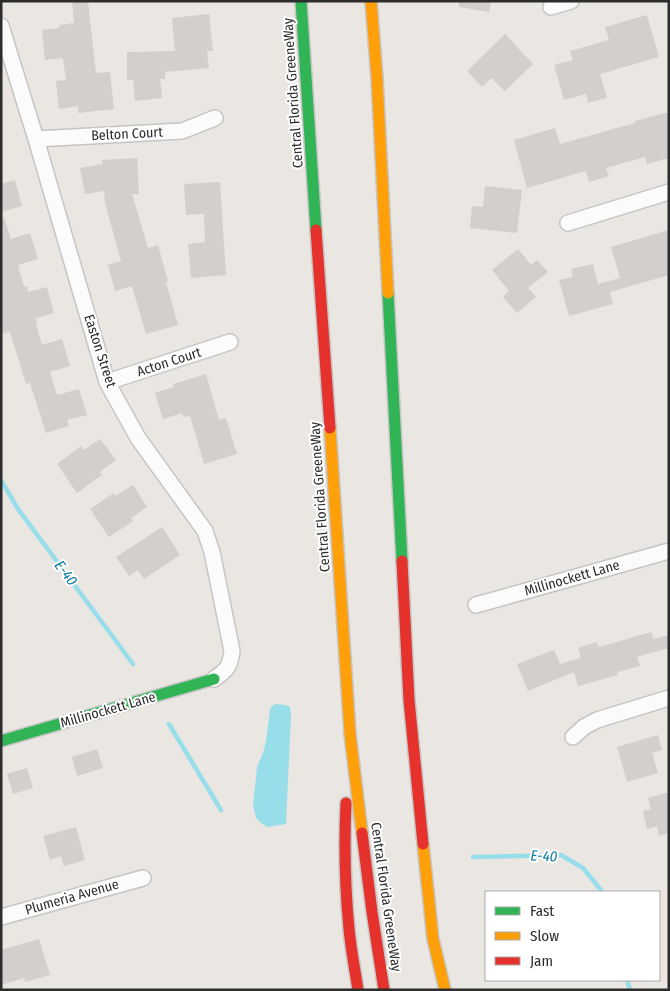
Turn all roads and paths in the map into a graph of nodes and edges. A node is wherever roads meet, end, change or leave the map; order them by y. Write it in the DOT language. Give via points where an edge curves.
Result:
graph roads {
  1 [pos="301,1"];
  2 [pos="371,1"];
  3 [pos="571,1"];
  4 [pos="551,7"];
  5 [pos="1,26"];
  6 [pos="215,118"];
  7 [pos="36,138"];
  8 [pos="669,192"];
  9 [pos="568,223"];
  10 [pos="230,342"];
  11 [pos="108,382"];
  12 [pos="669,550"];
  13 [pos="476,605"];
  14 [pos="214,679"];
  15 [pos="669,698"];
  16 [pos="350,734"];
  17 [pos="573,737"];
  18 [pos="1,740"];
  19 [pos="143,878"];
  20 [pos="1,917"];
  21 [pos="358,990"];
  22 [pos="384,990"];
  23 [pos="445,990"];
  1 -- 16 [label="main road, Central Florida GreeneWay"];
  2 -- 23 [label="main road" via="409,700 433,939"];
  3 -- 4 [label="street"];
  5 -- 7 [label="street, Easton Street"];
  6 -- 7 [label="street, Belton Court" via="182,131"];
  7 -- 11 [label="street, Easton Street"];
  8 -- 9 [label="street"];
  10 -- 11 [label="street, Acton Court"];
  11 -- 14 [label="street, Easton Street" via="138,438 205,531 232,651 226,671"];
  12 -- 13 [label="street, Millinockett Lane"];
  14 -- 18 [label="main road, Millinockett Lane"];
  15 -- 17 [label="street" via="597,720"];
  16 -- 21 [label="main road" via="344,842 349,931"];
  16 -- 22 [label="main road, Central Florida GreeneWay"];
  19 -- 20 [label="street, Plumeria Avenue"];
}
